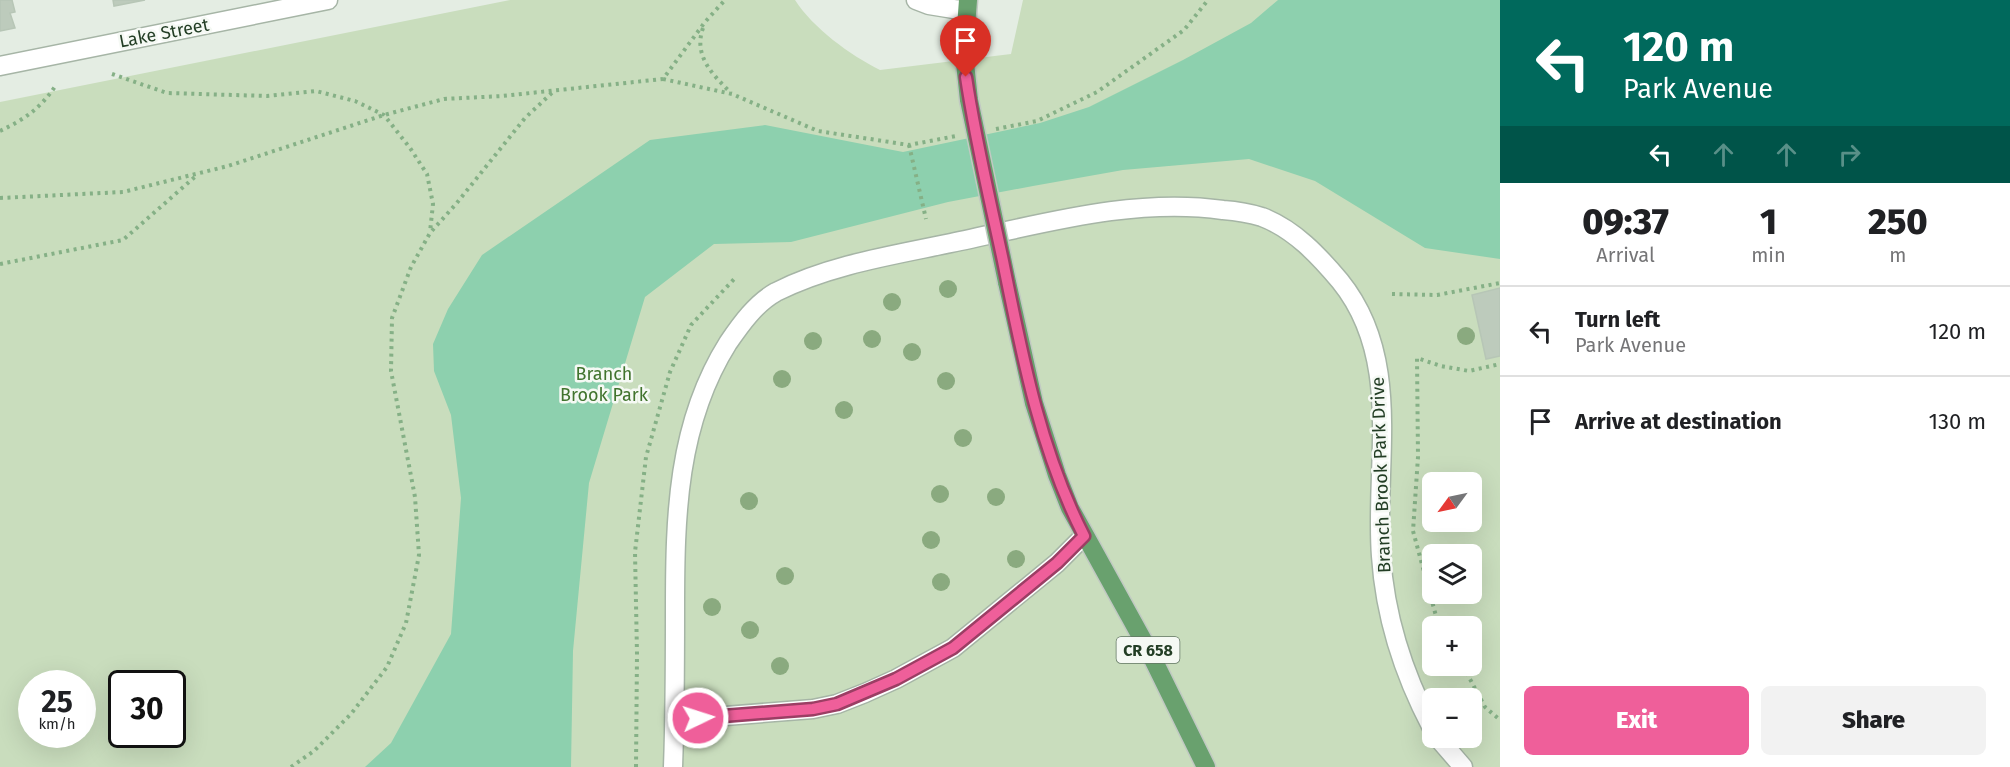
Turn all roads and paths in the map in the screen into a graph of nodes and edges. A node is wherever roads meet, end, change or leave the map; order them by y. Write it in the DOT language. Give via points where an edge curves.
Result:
graph roads {
  1 [pos="328,0"];
  2 [pos="725,0"];
  3 [pos="916,0"];
  4 [pos="967,6"];
  5 [pos="705,22"];
  6 [pos="0,66"];
  7 [pos="112,74"];
  8 [pos="56,85"];
  9 [pos="555,90"];
  10 [pos="732,94"];
  11 [pos="384,115"];
  12 [pos="0,130"];
  13 [pos="909,145"];
  14 [pos="199,173"];
  15 [pos="0,198"];
  16 [pos="926,219"];
  17 [pos="430,233"];
  18 [pos="0,264"];
  19 [pos="1500,283"];
  20 [pos="1392,294"];
  21 [pos="1500,364"];
  22 [pos="1084,536"];
  23 [pos="1436,616"];
  24 [pos="1468,676"];
  25 [pos="1422,706"];
  26 [pos="675,720"];
  27 [pos="1500,720"];
  28 [pos="1447,748"];
  29 [pos="291,767"];
  30 [pos="673,767"];
  31 [pos="1206,767"];
  32 [pos="1463,767"];
  1 -- 6 [label="street, Lake Street"];
  2 -- 5 [label="path"];
  3 -- 4 [label="street" via="929,5"];
  4 -- 22 [label="main road, CR 658, bridge" via="964,54 969,100 1027,377 1065,497"];
  5 -- 9 [label="path" via="663,79"];
  5 -- 10 [label="path" via="699,39 707,68"];
  7 -- 11 [label="path" via="167,93 267,96 316,91 355,101"];
  8 -- 12 [label="path" via="45,102"];
  9 -- 11 [label="path" via="444,99"];
  9 -- 17 [label="path" via="525,118"];
  11 -- 14 [label="path"];
  11 -- 17 [label="path" via="426,174 433,204"];
  13 -- 16 [label="path"];
  14 -- 15 [label="path" via="123,192"];
  14 -- 18 [label="path" via="123,240"];
  17 -- 29 [label="path" via="411,267 392,318 391,371 415,497 418,555 406,623 387,667 351,714 314,751"];
  19 -- 20 [label="path" via="1437,295"];
  21 -- 23 [label="path" via="1469,371 1418,358 1413,531"];
  22 -- 26 [label="street" via="953,648 866,693 813,709"];
  22 -- 31 [label="main road, CR 658" via="1150,653"];
  24 -- 27 [label="path" via="1485,707"];
  25 -- 26 [label="street, Branch Brook Park Drive" via="1407,674 1384,587 1380,532 1381,394 1376,354 1357,305 1315,253 1264,218 1213,208 1150,207 1101,213 852,265 791,286 763,301 739,328 717,364 697,406 685,449 675,535"];
  26 -- 30 [label="street, Branch Brook Park Drive"];
  28 -- 32 [label="street"];
}
